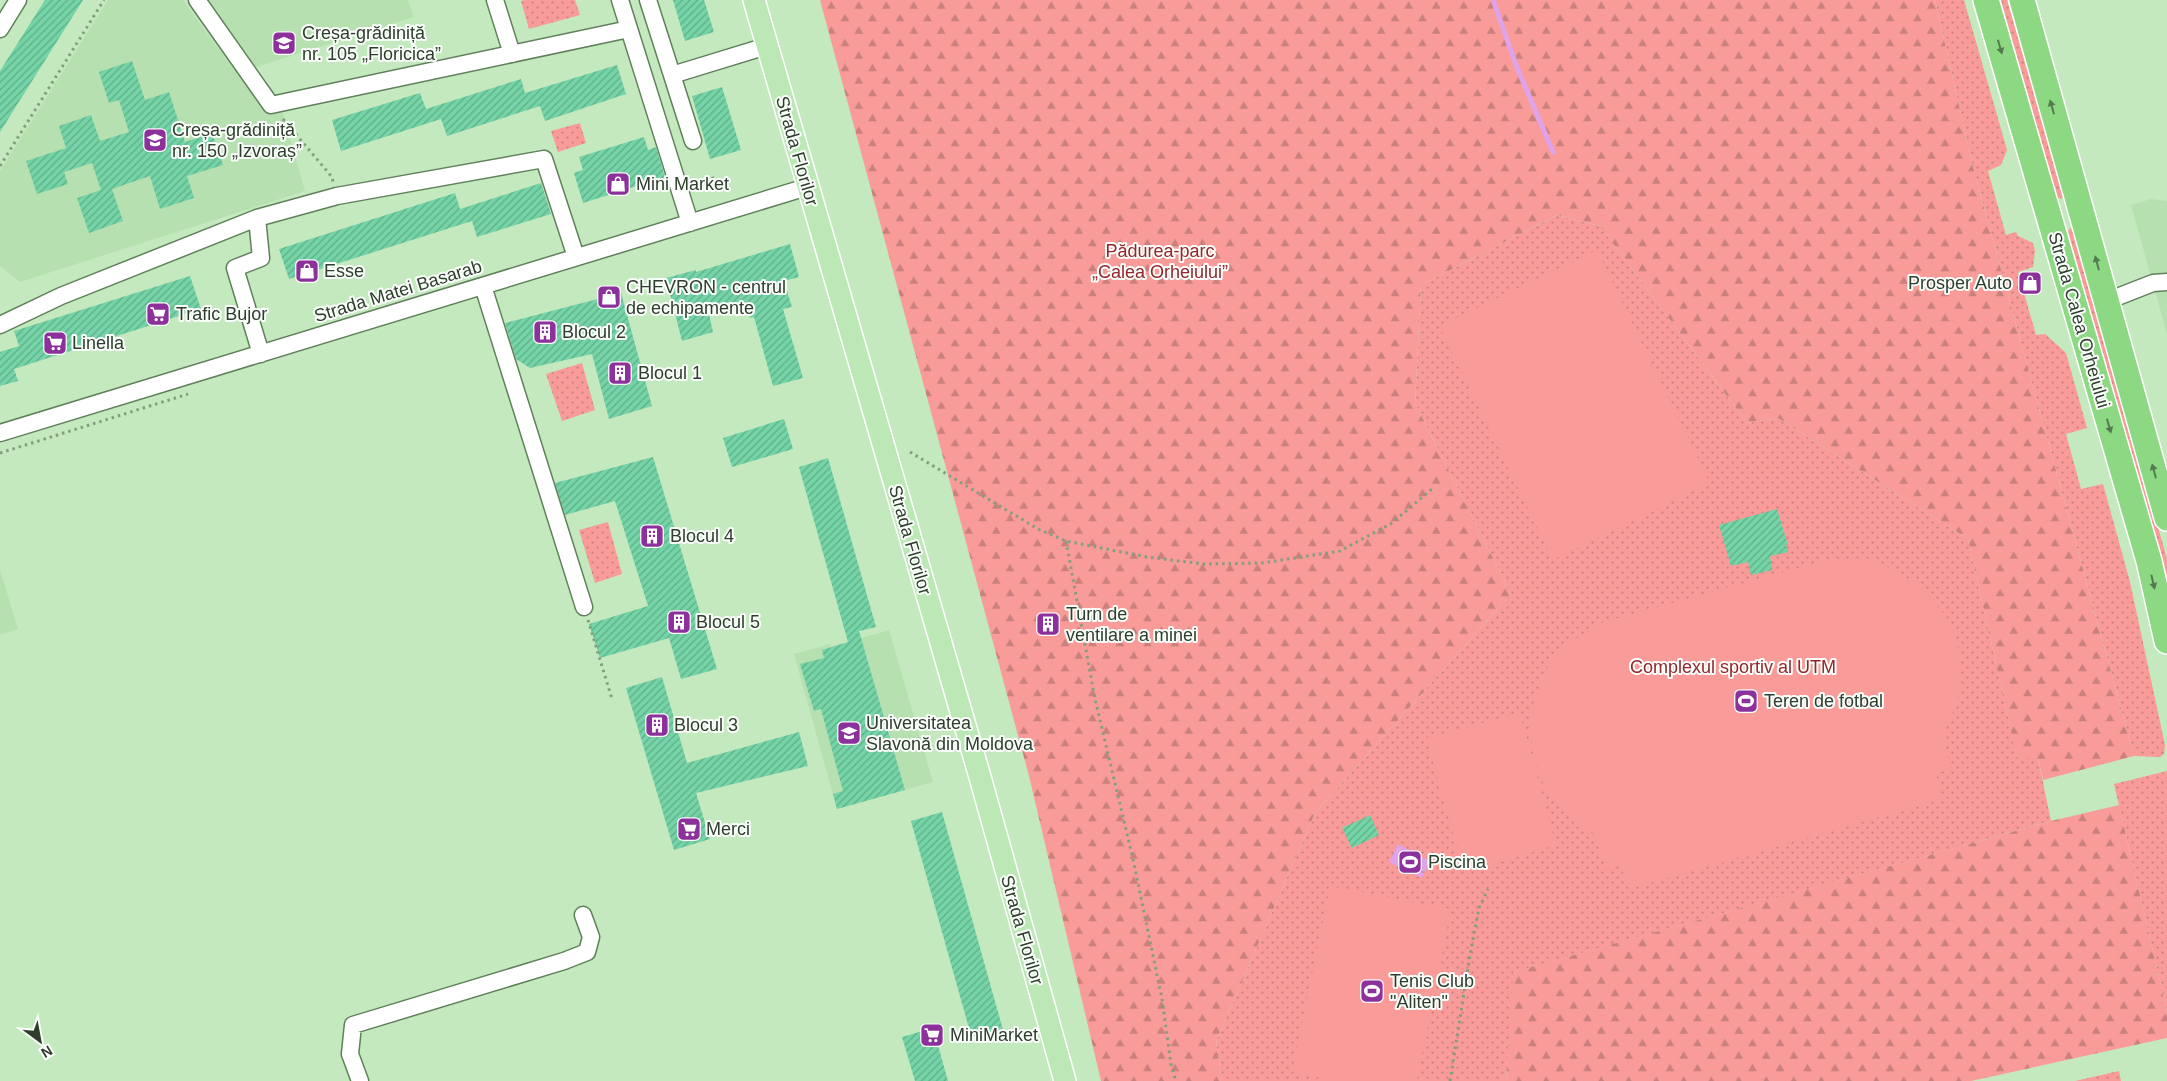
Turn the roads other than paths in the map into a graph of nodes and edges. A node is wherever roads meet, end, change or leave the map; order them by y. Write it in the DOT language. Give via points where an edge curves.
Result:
graph roads {
  1 [pos="18,0"];
  2 [pos="197,0"];
  3 [pos="495,0"];
  4 [pos="620,0"];
  5 [pos="648,0"];
  6 [pos="754,0"];
  7 [pos="1986,0"];
  8 [pos="2022,0"];
  9 [pos="0,29"];
  10 [pos="629,29"];
  11 [pos="767,46"];
  12 [pos="512,54"];
  13 [pos="672,75"];
  14 [pos="693,141"];
  15 [pos="807,187"];
  16 [pos="2080,201"];
  17 [pos="2047,211"];
  18 [pos="257,218"];
  19 [pos="690,223"];
  20 [pos="576,258"];
  21 [pos="2167,282"];
  22 [pos="483,286"];
  23 [pos="2107,301"];
  24 [pos="0,325"];
  25 [pos="261,354"];
  26 [pos="0,433"];
  27 [pos="2167,518"];
  28 [pos="584,607"];
  29 [pos="2167,641"];
  30 [pos="583,915"];
  31 [pos="360,1081"];
  32 [pos="1065,1081"];
  1 -- 9 [label="street"];
  2 -- 12 [label="street" via="271,105"];
  3 -- 12 [label="street"];
  4 -- 10 [label="street"];
  5 -- 13 [label="street"];
  6 -- 11 [label="main road, Strada Florilor"];
  7 -- 17 [label="highway, Strada Calea Orheiului, one-way"];
  16 -- 8 [label="highway, Strada Calea Orheiului, one-way"];
  10 -- 12 [label="street"];
  10 -- 19 [label="street"];
  11 -- 13 [label="street"];
  11 -- 15 [label="main road, Strada Florilor"];
  13 -- 14 [label="street"];
  15 -- 19 [label="street, Strada Matei Basarab"];
  15 -- 32 [label="main road, Strada Florilor"];
  16 -- 17 [label="highway"];
  23 -- 16 [label="highway, Strada Calea Orheiului, one-way"];
  17 -- 29 [label="highway, Strada Calea Orheiului, one-way" via="2146,551"];
  18 -- 20 [label="street" via="337,196 544,159"];
  18 -- 24 [label="street" via="61,296"];
  18 -- 25 [label="street" via="262,258 235,268"];
  19 -- 20 [label="street, Strada Matei Basarab"];
  20 -- 22 [label="street, Strada Matei Basarab"];
  21 -- 23 [label="street" via="2153,283"];
  22 -- 25 [label="street, Strada Matei Basarab"];
  22 -- 28 [label="street"];
  27 -- 23 [label="highway, Strada Calea Orheiului, one-way"];
  25 -- 26 [label="street, Strada Matei Basarab"];
  30 -- 31 [label="street" via="591,937 587,952 564,962 352,1025 350,1054"];
}
